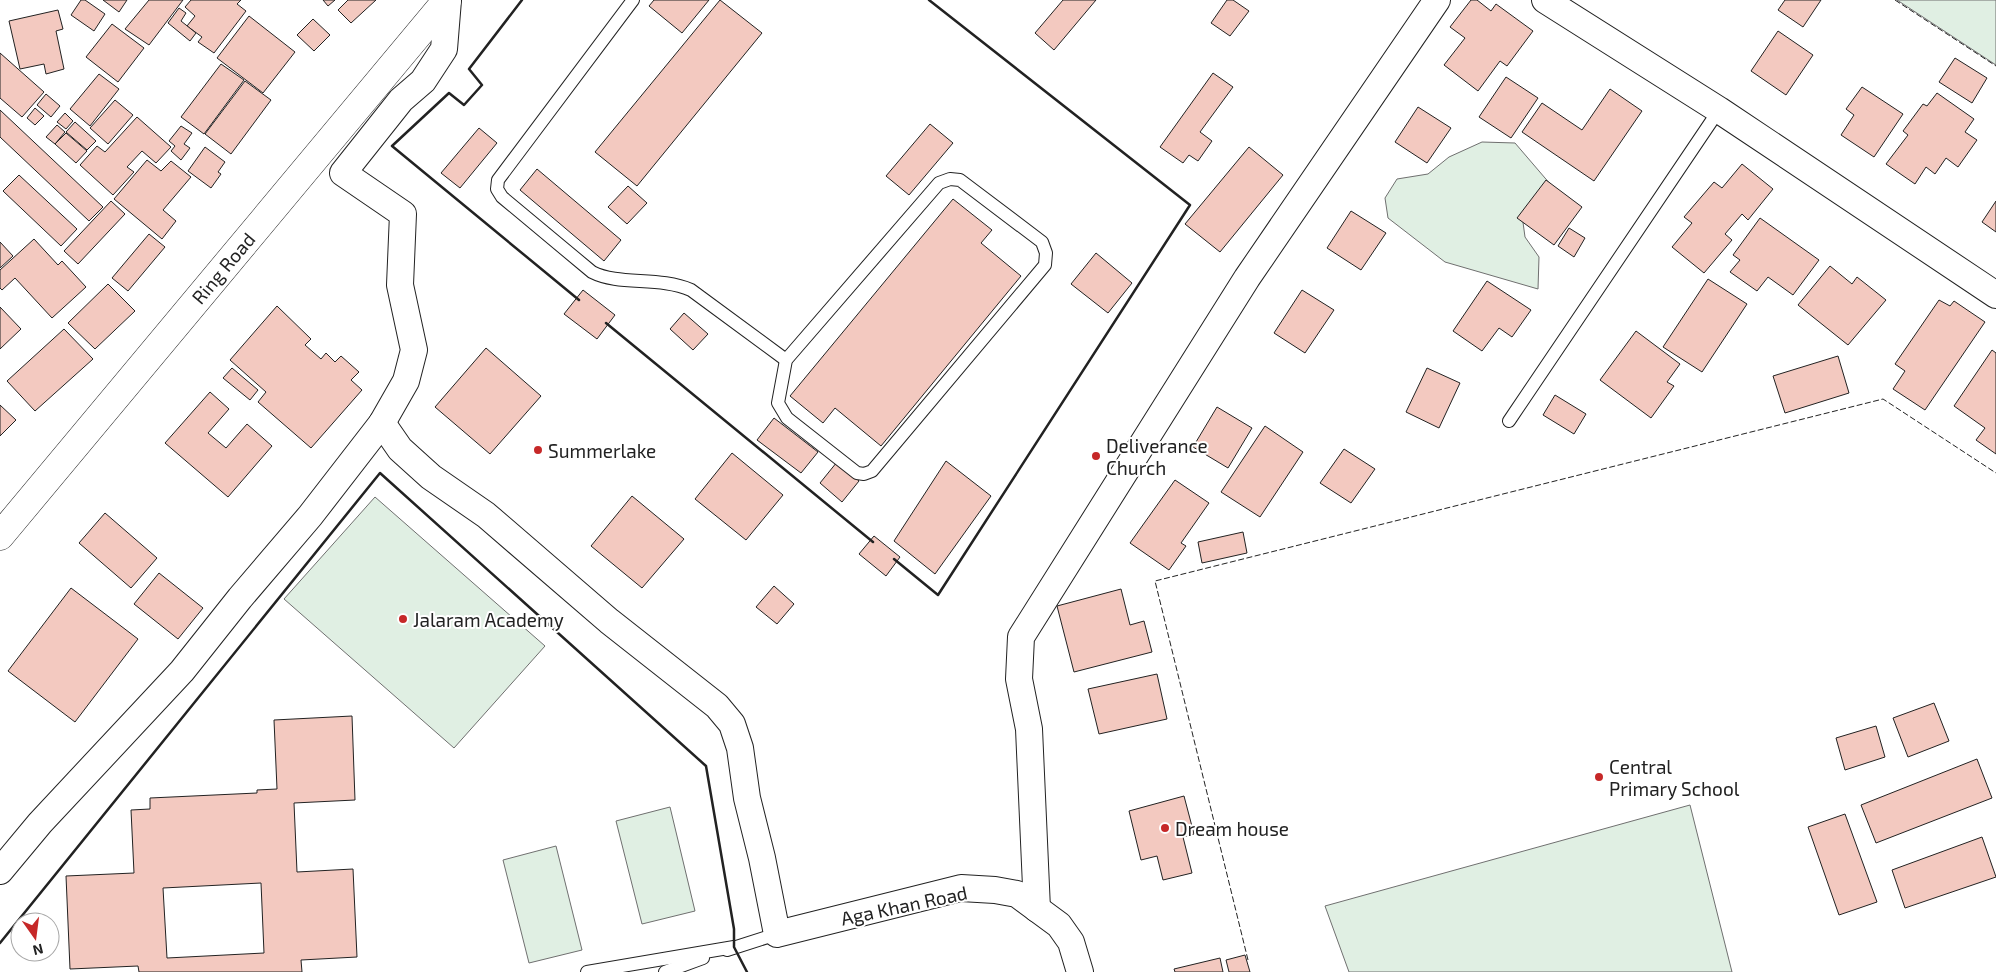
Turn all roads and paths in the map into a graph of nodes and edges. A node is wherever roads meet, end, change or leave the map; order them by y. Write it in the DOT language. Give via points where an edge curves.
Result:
graph roads {
  1 [pos="448,0"];
  2 [pos="633,0"];
  3 [pos="1437,0"];
  4 [pos="1545,0"];
  5 [pos="1720,110"];
  6 [pos="1996,295"];
  7 [pos="786,360"];
  8 [pos="1508,421"];
  9 [pos="382,423"];
  10 [pos="0,536"];
  11 [pos="0,871"];
  12 [pos="1037,909"];
  13 [pos="777,934"];
  14 [pos="734,947"];
  15 [pos="587,972"];
  16 [pos="665,972"];
  17 [pos="1080,972"];
  1 -- 9 [label="street" via="444,49 423,81 401,100 343,172 403,214 400,285 414,350 406,381"];
  1 -- 10 [label="main road, Ring Road"];
  2 -- 7 [label="lane" via="498,180 497,189 502,197 592,272 607,278 678,284 691,290"];
  3 -- 12 [label="street" via="1247,278 1021,637 1018,679 1030,729"];
  4 -- 5 [label="street"];
  5 -- 6 [label="street"];
  5 -- 8 [label="lane"];
  7 -- 7 [label="lane" via="778,403 781,411 857,473 872,471 1045,265 1046,253 1042,242 960,180 939,183"];
  9 -- 11 [label="street" via="182,671 40,823"];
  9 -- 13 [label="street" via="400,449 430,477 486,515 609,621 717,706 732,724 740,748 747,798"];
  12 -- 13 [label="street, Aga Khan Road" via="1017,894 962,888"];
  12 -- 17 [label="street, Aga Khan Road" via="1059,925 1071,942"];
  13 -- 14 [label="lane"];
  14 -- 15 [label="lane"];
  14 -- 16 [label="lane"];
}
